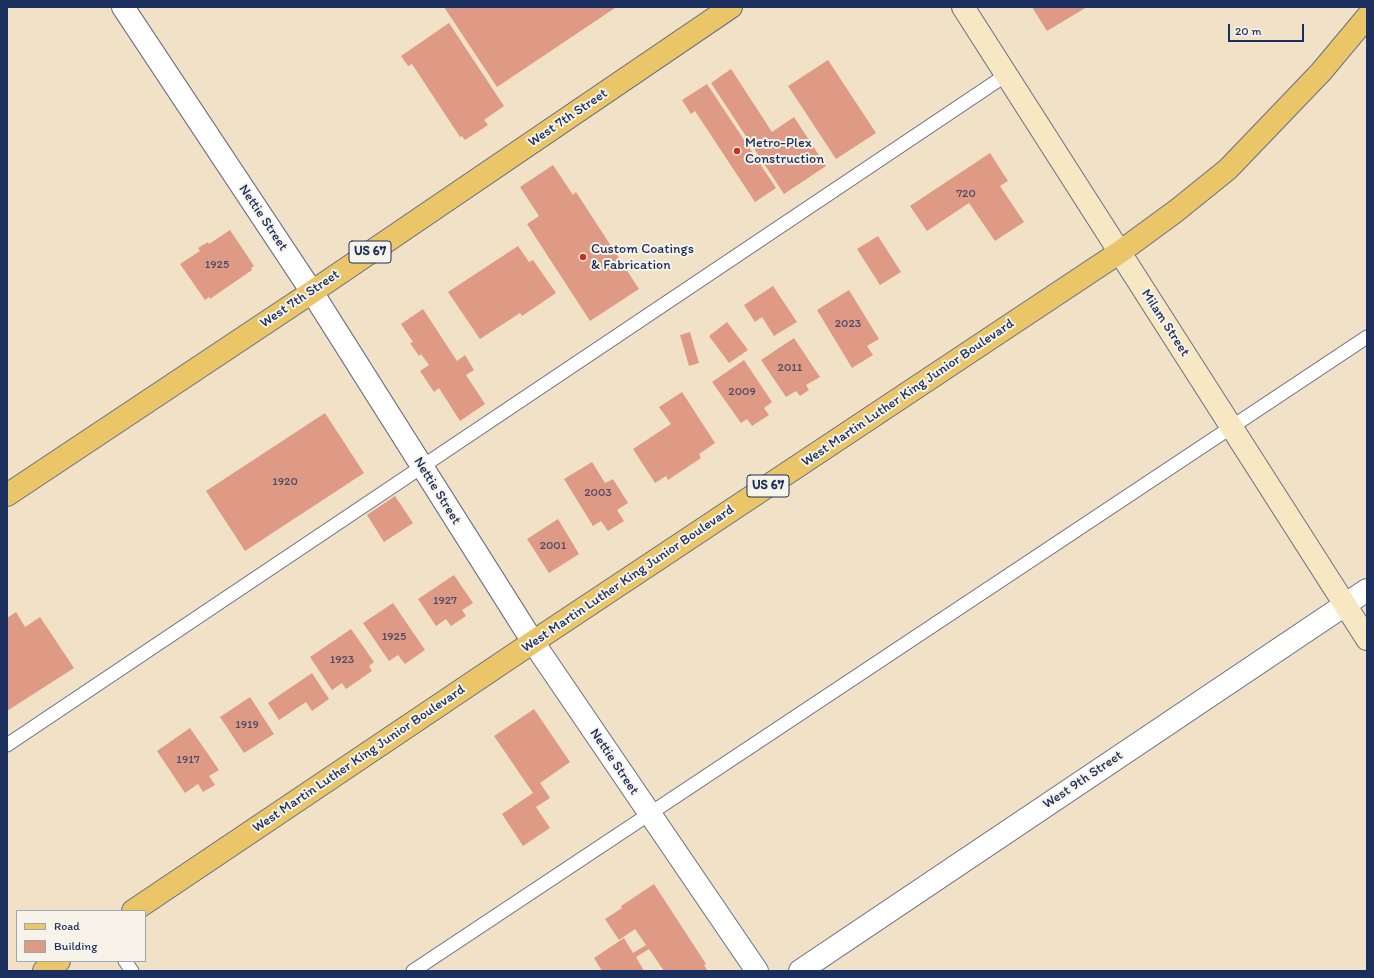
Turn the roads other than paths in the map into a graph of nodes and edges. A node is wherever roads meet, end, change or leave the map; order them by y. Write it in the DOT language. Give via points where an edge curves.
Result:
graph roads {
  1 [pos="122,7"];
  2 [pos="731,7"];
  3 [pos="963,7"];
  4 [pos="1367,17"];
  5 [pos="1006,75"];
  6 [pos="1120,252"];
  7 [pos="312,292"];
  8 [pos="1367,337"];
  9 [pos="1231,426"];
  10 [pos="422,467"];
  11 [pos="7,495"];
  12 [pos="1367,590"];
  13 [pos="1345,604"];
  14 [pos="1367,639"];
  15 [pos="533,642"];
  16 [pos="7,745"];
  17 [pos="650,814"];
  18 [pos="134,910"];
  19 [pos="58,962"];
  20 [pos="126,962"];
  21 [pos="44,971"];
  22 [pos="132,971"];
  23 [pos="413,971"];
  24 [pos="757,971"];
  25 [pos="800,971"];
  1 -- 7 [label="street, Nettie Street"];
  2 -- 7 [label="main road, West 7th Street / US 67"];
  3 -- 5 [label="street, Milam Street"];
  4 -- 6 [label="main road, West Martin Luther King Junior Boulevard / US 67" via="1321,72 1228,169"];
  5 -- 6 [label="street, Milam Street"];
  5 -- 10 [label="lane"];
  6 -- 9 [label="street, Milam Street"];
  6 -- 15 [label="main road, West Martin Luther King Junior Boulevard / US 67"];
  7 -- 10 [label="street, Nettie Street"];
  7 -- 11 [label="main road, West 7th Street / US 67"];
  8 -- 9 [label="lane"];
  9 -- 13 [label="street, Milam Street"];
  9 -- 17 [label="lane"];
  10 -- 15 [label="street, Nettie Street"];
  10 -- 16 [label="lane"];
  12 -- 13 [label="street, West 9th Street"];
  13 -- 14 [label="street, Milam Street"];
  13 -- 25 [label="street, West 9th Street"];
  15 -- 17 [label="street, Nettie Street"];
  15 -- 18 [label="main road, West Martin Luther King Junior Boulevard / US 67"];
  17 -- 23 [label="lane"];
  17 -- 24 [label="street, Nettie Street"];
  19 -- 21 [label="main road"];
  20 -- 22 [label="lane"];
}
